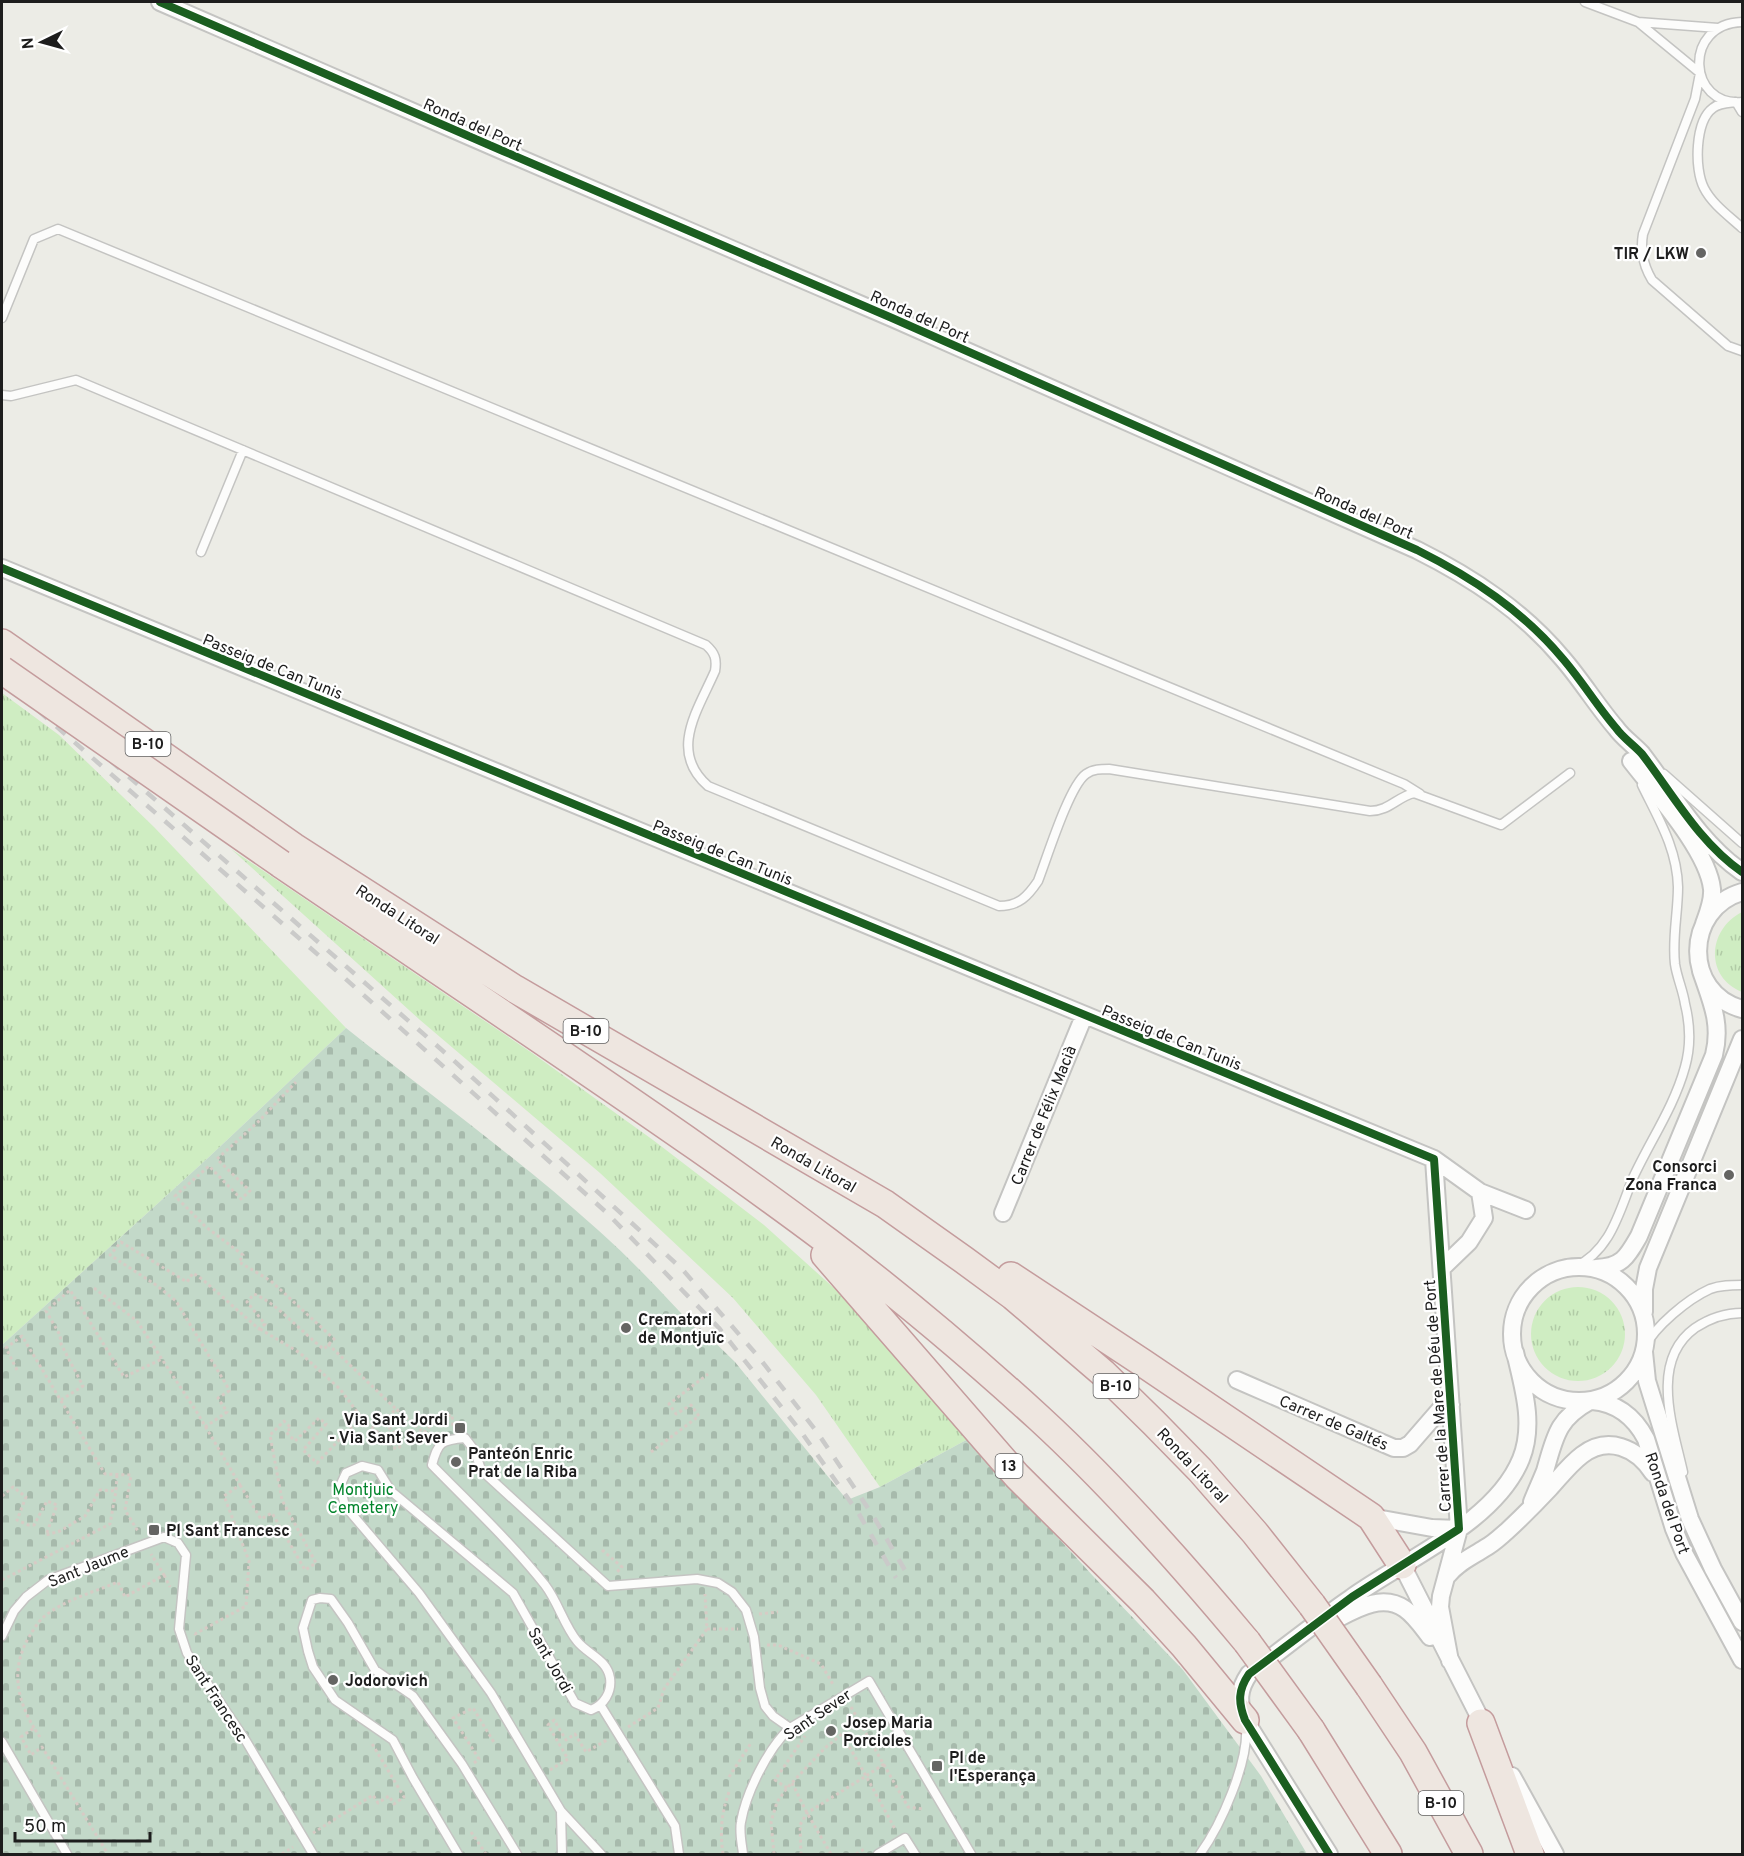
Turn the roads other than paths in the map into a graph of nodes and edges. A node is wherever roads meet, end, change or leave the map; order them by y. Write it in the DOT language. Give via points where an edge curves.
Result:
graph roads {
  1 [pos="160,2"];
  2 [pos="1585,2"];
  3 [pos="1638,22"];
  4 [pos="1743,22"];
  5 [pos="1718,28"];
  6 [pos="1700,73"];
  7 [pos="1739,102"];
  8 [pos="1743,112"];
  9 [pos="1743,228"];
  10 [pos="2,318"];
  11 [pos="1743,351"];
  12 [pos="2,395"];
  13 [pos="243,450"];
  14 [pos="201,552"];
  15 [pos="2,568"];
  16 [pos="2,643"];
  17 [pos="2,670"];
  18 [pos="1636,756"];
  19 [pos="1570,773"];
  20 [pos="1420,794"];
  21 [pos="1743,843"];
  22 [pos="288,855"];
  23 [pos="1743,872"];
  24 [pos="1743,892"];
  25 [pos="1704,924"];
  26 [pos="1701,971"];
  27 [pos="1743,1009"];
  28 [pos="1084,1016"];
  29 [pos="1743,1039"];
  30 [pos="1434,1159"];
  31 [pos="1480,1192"];
  32 [pos="885,1204"];
  33 [pos="780,1206"];
  34 [pos="1526,1210"];
  35 [pos="1003,1213"];
  36 [pos="1584,1267"];
  37 [pos="1442,1268"];
  38 [pos="1743,1285"];
  39 [pos="1743,1313"];
  40 [pos="1644,1322"];
  41 [pos="1644,1348"];
  42 [pos="1515,1352"];
  43 [pos="1237,1380"];
  44 [pos="1591,1401"];
  45 [pos="1451,1405"];
  46 [pos="1659,1483"];
  47 [pos="1528,1511"];
  48 [pos="1371,1517"];
  49 [pos="1690,1519"];
  50 [pos="1459,1529"];
  51 [pos="164,1537"];
  52 [pos="1402,1565"];
  53 [pos="1443,1584"];
  54 [pos="1743,1622"];
  55 [pos="2,1636"];
  56 [pos="1294,1641"];
  57 [pos="1743,1660"];
  58 [pos="1450,1661"];
  59 [pos="601,1706"];
  60 [pos="1245,1720"];
  61 [pos="1481,1723"];
  62 [pos="790,1728"];
  63 [pos="2,1742"];
  64 [pos="1413,1752"];
  65 [pos="561,1811"];
  66 [pos="67,1854"];
  67 [pos="313,1854"];
  68 [pos="458,1854"];
  69 [pos="517,1854"];
  70 [pos="562,1854"];
  71 [pos="600,1854"];
  72 [pos="679,1854"];
  73 [pos="743,1854"];
  74 [pos="878,1854"];
  75 [pos="915,1854"];
  76 [pos="971,1854"];
  77 [pos="1200,1854"];
  78 [pos="1329,1854"];
  79 [pos="1388,1854"];
  80 [pos="1469,1854"];
  81 [pos="1482,1854"];
  82 [pos="1530,1854"];
  83 [pos="1555,1854"];
  1 -- 18 [label="street, Ronda del Port" via="1417,550 1473,581 1524,618 1562,658"];
  2 -- 3 [label="lane"];
  3 -- 5 [label="lane"];
  3 -- 6 [label="lane"];
  4 -- 5 [label="lane"];
  5 -- 6 [label="lane" via="1701,49"];
  6 -- 7 [label="lane" via="1713,93 1724,100"];
  6 -- 11 [label="lane" via="1695,99 1643,234 1642,258 1652,280 1728,346"];
  7 -- 8 [label="lane"];
  7 -- 9 [label="lane" via="1720,104 1706,116 1697,155 1703,187"];
  10 -- 20 [label="lane" via="34,239 58,229 1393,779"];
  12 -- 13 [label="lane" via="76,380"];
  13 -- 14 [label="lane"];
  13 -- 20 [label="lane" via="706,645 716,657 715,672 687,739 690,761 700,780 718,792 990,903 1009,906 1032,890 1074,787 1087,773 1097,769 1370,811 1390,807 1407,794"];
  15 -- 28 [label="street, Passeig de Can Tunis"];
  16 -- 22 [label="highway, Ronda Litoral / B-10"];
  17 -- 22 [label="highway, Ronda Litoral / B-10, bridge"];
  18 -- 21 [label="lane"];
  18 -- 23 [label="street" via="1697,831"];
  18 -- 25 [label="street" via="1705,864 1713,890"];
  18 -- 36 [label="lane" via="1676,869 1674,954 1685,1003 1688,1048 1681,1080 1608,1238"];
  19 -- 20 [label="lane" via="1502,825"];
  22 -- 32 [label="highway, Ronda Litoral / B-10"];
  22 -- 33 [label="highway, Ronda Litoral / B-10"];
  24 -- 25 [label="street" via="1722,902"];
  25 -- 26 [label="street" via="1698,953"];
  26 -- 27 [label="street" via="1723,1000"];
  26 -- 36 [label="street" via="1718,1027 1714,1055 1639,1236 1626,1257 1614,1266"];
  28 -- 30 [label="street, Passeig de Can Tunis"];
  28 -- 35 [label="street, Carrer de Félix Macià"];
  29 -- 40 [label="street" via="1648,1268"];
  30 -- 31 [label="street, Passeig de Can Tunis"];
  30 -- 37 [label="street, Carrer de la Mare de Déu de Port"];
  31 -- 34 [label="street, Passeig de Can Tunis"];
  31 -- 37 [label="street, Carrer de la Mare de Déu de Port" via="1484,1218 1469,1242"];
  32 -- 48 [label="highway" via="1058,1306"];
  32 -- 64 [label="highway, Ronda Litoral / B-10, bridge" via="1014,1296 1103,1373 1200,1470 1312,1605"];
  33 -- 60 [label="highway, 13" via="1017,1476 1143,1601"];
  33 -- 79 [label="highway, Ronda Litoral / B-10, bridge" via="974,1360 1041,1420 1154,1533 1247,1642 1311,1730"];
  36 -- 40 [label="street" via="1604,1272 1622,1283 1634,1297"];
  36 -- 42 [label="street" via="1552,1272 1524,1294 1514,1315"];
  37 -- 45 [label="street, Carrer de la Mare de Déu de Port"];
  38 -- 41 [label="lane" via="1720,1286 1697,1297 1666,1321"];
  39 -- 49 [label="lane" via="1719,1315 1690,1331 1676,1349 1668,1371 1668,1397"];
  40 -- 41 [label="street"];
  41 -- 44 [label="street" via="1632,1375 1622,1386"];
  41 -- 49 [label="street, Ronda del Port" via="1647,1381"];
  42 -- 44 [label="street" via="1528,1378 1546,1393 1566,1400"];
  42 -- 50 [label="street" via="1528,1418 1521,1458 1496,1499"];
  43 -- 45 [label="street, Carrer de Galtés" via="1394,1448 1410,1444 1443,1406"];
  44 -- 46 [label="street, Ronda del Port" via="1614,1405 1635,1421 1646,1439"];
  44 -- 47 [label="street" via="1559,1427"];
  45 -- 50 [label="street, Carrer de la Mare de Déu de Port"];
  46 -- 47 [label="street" via="1637,1454 1619,1447 1599,1446 1574,1461"];
  46 -- 57 [label="street, Ronda del Port" via="1684,1553"];
  47 -- 53 [label="street" via="1494,1542 1462,1560"];
  48 -- 50 [label="street"];
  48 -- 52 [label="highway"];
  49 -- 54 [label="street, Ronda del Port"];
  50 -- 52 [label="street, Carrer de la Mare de Déu de Port"];
  50 -- 53 [label="street"];
  51 -- 55 [label="lane, Sant Jaume" via="48,1580 14,1611"];
  51 -- 67 [label="lane, Sant Francesc" via="178,1543 186,1555 179,1629 187,1653 246,1741"];
  52 -- 56 [label="street, Carrer de la Mare de Déu de Port"];
  52 -- 58 [label="street, Carrer de la Mare de Déu de Port"];
  53 -- 58 [label="street" via="1440,1607"];
  56 -- 58 [label="street, Carrer de la Mare de Déu de Port" via="1368,1605 1390,1603 1406,1609"];
  56 -- 60 [label="street, Carrer de la Mare de Déu de Port" via="1242,1683 1239,1707"];
  58 -- 61 [label="street, Carrer de la Mare de Déu de Port"];
  59 -- 62 [label="lane, Sant Jordi" via="610,1690 610,1676 603,1663 578,1642 557,1603 532,1570 432,1465 436,1448 449,1438 465,1437 481,1470 608,1586 697,1580 718,1583 732,1592 746,1610 752,1629 765,1706"];
  59 -- 65 [label="lane, Sant Jordi" via="591,1710 575,1703 513,1593 391,1491 378,1470 362,1466 346,1473 340,1486 345,1506 419,1593 491,1693"];
  59 -- 72 [label="lane" via="675,1827"];
  60 -- 77 [label="lane" via="1242,1763 1216,1828"];
  60 -- 78 [label="street, Carrer de la Mare de Déu de Port"];
  61 -- 82 [label="highway"];
  61 -- 83 [label="street, Carrer de la Mare de Déu de Port"];
  62 -- 73 [label="lane, Sant Sever" via="754,1782 741,1823"];
  62 -- 76 [label="lane, Sant Sever" via="869,1681"];
  63 -- 66 [label="lane"];
  64 -- 80 [label="highway, Ronda Litoral / B-10"];
  64 -- 81 [label="highway"];
  65 -- 70 [label="lane, Sant Jordi"];
  65 -- 71 [label="lane"];
  68 -- 69 [label="lane" via="393,1740 335,1700 313,1667 303,1628 312,1600 331,1599 375,1670 413,1696 465,1769"];
  74 -- 75 [label="lane" via="905,1838"];
}
